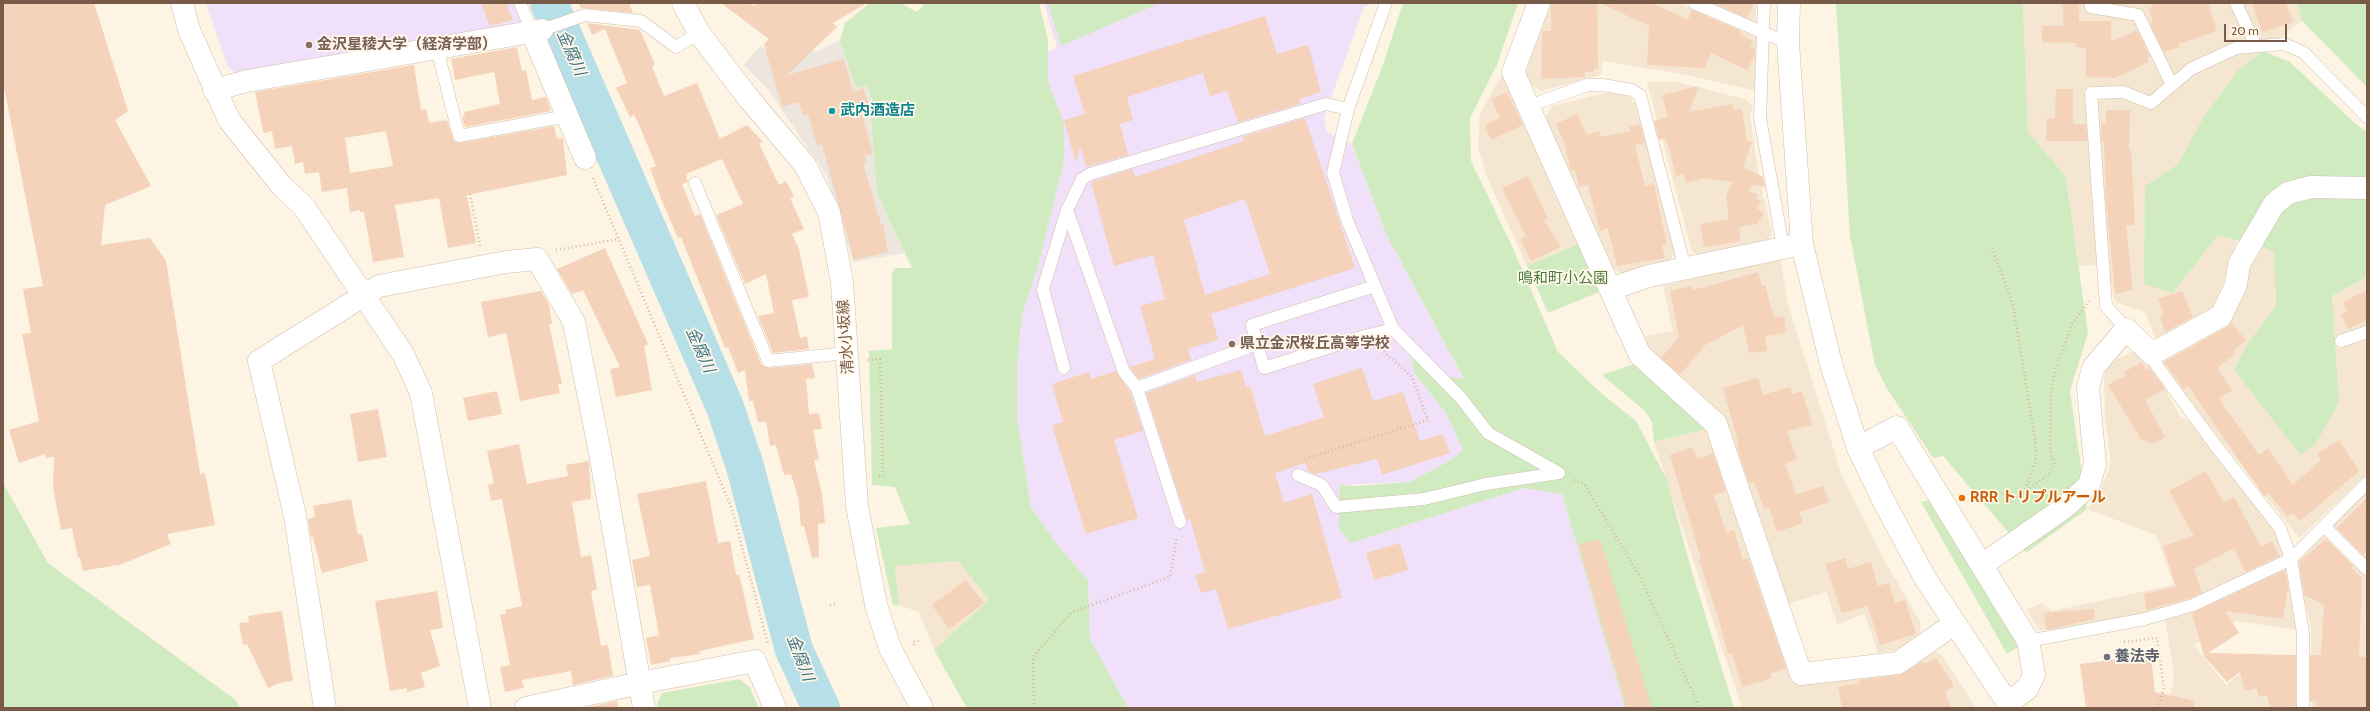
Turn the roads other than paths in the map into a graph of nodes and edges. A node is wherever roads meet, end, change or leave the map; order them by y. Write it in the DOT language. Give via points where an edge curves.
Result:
graph roads {
  1 [pos="182,3"];
  2 [pos="520,3"];
  3 [pos="683,3"];
  4 [pos="1386,3"];
  5 [pos="1539,3"];
  6 [pos="1694,3"];
  7 [pos="1764,3"];
  8 [pos="1789,3"];
  9 [pos="2092,3"];
  10 [pos="2236,3"];
  11 [pos="537,31"];
  12 [pos="1763,32"];
  13 [pos="700,33"];
  14 [pos="1788,43"];
  15 [pos="2256,46"];
  16 [pos="437,48"];
  17 [pos="2172,85"];
  18 [pos="214,90"];
  19 [pos="1529,106"];
  20 [pos="1348,109"];
  21 [pos="567,116"];
  22 [pos="2367,117"];
  23 [pos="585,158"];
  24 [pos="695,183"];
  25 [pos="2367,188"];
  26 [pos="1067,210"];
  27 [pos="1793,245"];
  28 [pos="1685,268"];
  29 [pos="1375,286"];
  30 [pos="1610,289"];
  31 [pos="362,295"];
  32 [pos="1393,329"];
  33 [pos="2126,329"];
  34 [pos="2367,332"];
  35 [pos="2342,341"];
  36 [pos="1257,344"];
  37 [pos="2152,354"];
  38 [pos="847,357"];
  39 [pos="1064,368"];
  40 [pos="1137,388"];
  41 [pos="1858,448"];
  42 [pos="1298,475"];
  43 [pos="2367,483"];
  44 [pos="1180,522"];
  45 [pos="2324,526"];
  46 [pos="2290,559"];
  47 [pos="1982,565"];
  48 [pos="2367,569"];
  49 [pos="1954,624"];
  50 [pos="2028,642"];
  51 [pos="640,683"];
  52 [pos="2009,706"];
  53 [pos="325,708"];
  54 [pos="480,708"];
  55 [pos="526,708"];
  56 [pos="644,708"];
  57 [pos="775,708"];
  58 [pos="922,708"];
  59 [pos="2303,708"];
  1 -- 18 [label="street" via="189,30"];
  2 -- 11 [label="lane"];
  3 -- 13 [label="street, 清水小坂線"];
  4 -- 20 [label="lane"];
  5 -- 19 [label="street" via="1513,72"];
  6 -- 12 [label="lane"];
  7 -- 12 [label="lane"];
  8 -- 14 [label="street"];
  9 -- 17 [label="lane" via="2091,7 2138,15"];
  10 -- 15 [label="lane"];
  11 -- 13 [label="lane" via="585,15 641,21 676,48"];
  11 -- 16 [label="street"];
  11 -- 21 [label="street"];
  12 -- 14 [label="lane"];
  12 -- 27 [label="lane" via="1760,118"];
  13 -- 38 [label="street, 清水小坂線" via="750,100 805,166 830,212 842,282"];
  14 -- 27 [label="street"];
  15 -- 17 [label="lane" via="2236,48 2191,69"];
  15 -- 22 [label="lane" via="2284,44 2303,52"];
  16 -- 18 [label="street" via="247,81"];
  16 -- 21 [label="lane" via="459,136"];
  17 -- 33 [label="lane" via="2150,103 2123,92 2091,92 2106,306"];
  18 -- 31 [label="street" via="237,131 281,186 304,207"];
  19 -- 28 [label="lane" via="1587,85 1632,90 1640,95"];
  19 -- 30 [label="street"];
  20 -- 26 [label="lane" via="1326,104 1090,174 1082,179"];
  20 -- 29 [label="lane" via="1333,173 1347,220"];
  21 -- 23 [label="street"];
  24 -- 38 [label="lane" via="768,361"];
  25 -- 37 [label="street" via="2311,187 2288,193 2274,204 2239,264 2236,285 2221,316"];
  26 -- 39 [label="lane" via="1043,289"];
  26 -- 40 [label="lane" via="1124,372"];
  27 -- 28 [label="street"];
  27 -- 41 [label="street"];
  28 -- 30 [label="street" via="1649,276"];
  29 -- 32 [label="lane"];
  29 -- 36 [label="lane" via="1252,325"];
  30 -- 49 [label="street" via="1640,355 1716,424 1801,674 1898,662"];
  31 -- 51 [label="street" via="379,286 484,266 537,259 574,322 600,453"];
  31 -- 53 [label="street" via="259,361 295,516"];
  31 -- 54 [label="street" via="403,354 421,393"];
  32 -- 36 [label="lane" via="1264,368"];
  32 -- 42 [label="lane" via="1461,398 1488,433 1560,473 1486,484 1424,499 1336,507 1322,485"];
  33 -- 37 [label="street"];
  33 -- 47 [label="street" via="2093,368 2088,388 2095,464 2089,485 2064,508"];
  34 -- 35 [label="lane"];
  36 -- 40 [label="lane"];
  37 -- 46 [label="lane" via="2215,445 2280,528"];
  38 -- 58 [label="street, 清水小坂線" via="857,506 876,605 890,648"];
  40 -- 44 [label="lane"];
  41 -- 47 [label="street" via="1898,427"];
  41 -- 49 [label="street" via="1925,578"];
  43 -- 45 [label="lane"];
  45 -- 46 [label="lane"];
  45 -- 48 [label="lane"];
  46 -- 50 [label="lane" via="2194,605 2145,619"];
  46 -- 59 [label="lane" via="2303,633"];
  47 -- 50 [label="street"];
  49 -- 52 [label="street"];
  50 -- 52 [label="street" via="2034,675 2027,690"];
  51 -- 55 [label="street"];
  51 -- 56 [label="street"];
  51 -- 57 [label="street" via="755,661"];
}
